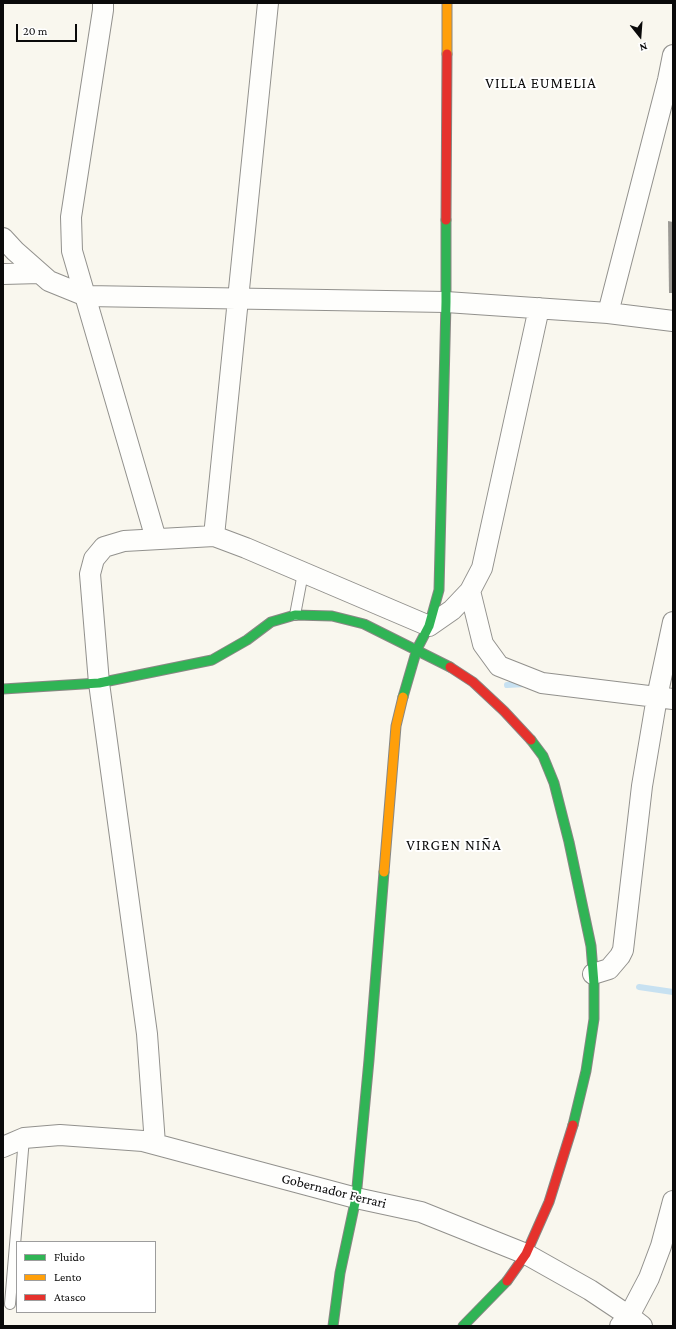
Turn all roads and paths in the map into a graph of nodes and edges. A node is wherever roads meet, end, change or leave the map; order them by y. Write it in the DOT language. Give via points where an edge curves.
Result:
graph roads {
  1 [pos="103,3"];
  2 [pos="268,3"];
  3 [pos="447,3"];
  4 [pos="673,55"];
  5 [pos="3,238"];
  6 [pos="40,273"];
  7 [pos="3,274"];
  8 [pos="86,296"];
  9 [pos="238,299"];
  10 [pos="446,302"];
  11 [pos="538,308"];
  12 [pos="608,313"];
  13 [pos="673,321"];
  14 [pos="214,536"];
  15 [pos="156,539"];
  16 [pos="303,573"];
  17 [pos="470,591"];
  18 [pos="295,616"];
  19 [pos="673,622"];
  20 [pos="429,626"];
  21 [pos="417,649"];
  22 [pos="99,684"];
  23 [pos="3,689"];
  24 [pos="665,698"];
  25 [pos="593,974"];
  26 [pos="24,1138"];
  27 [pos="155,1144"];
  28 [pos="3,1146"];
  29 [pos="356,1198"];
  30 [pos="673,1201"];
  31 [pos="526,1254"];
  32 [pos="10,1304"];
  33 [pos="630,1323"];
  34 [pos="334,1326"];
  35 [pos="463,1326"];
  1 -- 8 [label="street" via="72,217 72,251"];
  2 -- 9 [label="street"];
  3 -- 10 [label="street"];
  4 -- 12 [label="street"];
  5 -- 6 [label="street"];
  6 -- 7 [label="street"];
  6 -- 8 [label="street" via="49,281"];
  8 -- 9 [label="street"];
  8 -- 15 [label="street"];
  9 -- 10 [label="street"];
  9 -- 14 [label="street"];
  10 -- 11 [label="street"];
  10 -- 20 [label="street" via="439,590"];
  11 -- 12 [label="street"];
  11 -- 17 [label="street" via="482,568"];
  12 -- 13 [label="street"];
  14 -- 15 [label="street"];
  14 -- 16 [label="street"];
  15 -- 22 [label="street" via="124,540 104,547 94,559 90,574"];
  16 -- 18 [label="lane"];
  16 -- 20 [label="street"];
  17 -- 20 [label="street" via="452,610"];
  17 -- 24 [label="street" via="483,644 499,666 542,683"];
  18 -- 21 [label="street" via="332,616 364,624"];
  18 -- 22 [label="street" via="270,622 247,640 212,660"];
  19 -- 24 [label="street"];
  20 -- 21 [label="street"];
  21 -- 25 [label="street" via="473,682 524,732 543,756 554,783 569,842 591,946"];
  21 -- 29 [label="street" via="396,726"];
  22 -- 23 [label="street"];
  22 -- 27 [label="street" via="148,1034"];
  24 -- 25 [label="street" via="642,786 623,950 609,969"];
  25 -- 31 [label="street" via="594,1020 570,1137 549,1202"];
  26 -- 27 [label="street, Gobernador Ferrari" via="60,1135"];
  26 -- 28 [label="street, Gobernador Ferrari"];
  26 -- 32 [label="lane"];
  27 -- 29 [label="street, Gobernador Ferrari"];
  29 -- 31 [label="street, Gobernador Ferrari" via="421,1212"];
  29 -- 34 [label="street" via="340,1273"];
  30 -- 33 [label="street" via="661,1246"];
  31 -- 33 [label="street, Gobernador Ferrari" via="590,1290"];
  31 -- 35 [label="street" via="506,1282"];
}
